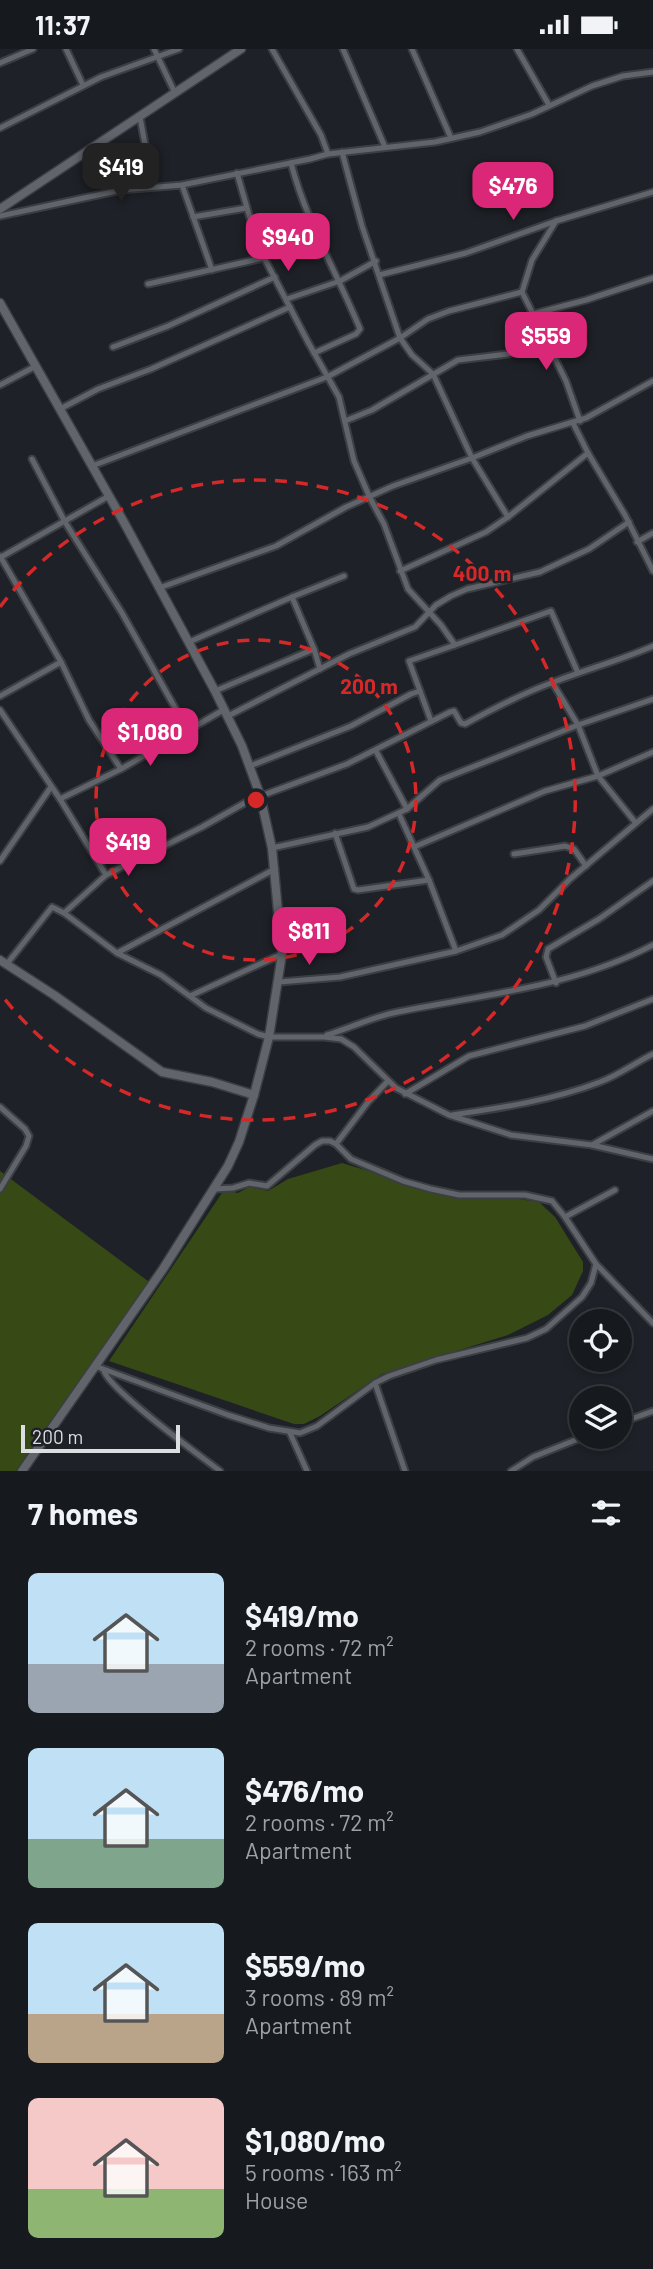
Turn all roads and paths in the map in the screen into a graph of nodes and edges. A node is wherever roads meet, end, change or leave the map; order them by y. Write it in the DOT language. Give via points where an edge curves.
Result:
graph roads {
  1 [pos="33,49"];
  2 [pos="66,49"];
  3 [pos="154,49"];
  4 [pos="179,49"];
  5 [pos="241,49"];
  6 [pos="272,49"];
  7 [pos="343,49"];
  8 [pos="412,49"];
  9 [pos="517,49"];
  10 [pos="157,57"];
  11 [pos="0,63"];
  12 [pos="653,72"];
  13 [pos="83,85"];
  14 [pos="175,93"];
  15 [pos="549,105"];
  16 [pos="140,117"];
  17 [pos="0,128"];
  18 [pos="451,138"];
  19 [pos="385,147"];
  20 [pos="342,152"];
  21 [pos="328,154"];
  22 [pos="291,163"];
  23 [pos="237,173"];
  24 [pos="182,185"];
  25 [pos="151,187"];
  26 [pos="653,192"];
  27 [pos="246,208"];
  28 [pos="0,209"];
  29 [pos="0,216"];
  30 [pos="193,217"];
  31 [pos="556,221"];
  32 [pos="263,258"];
  33 [pos="376,261"];
  34 [pos="212,271"];
  35 [pos="379,275"];
  36 [pos="275,277"];
  37 [pos="653,278"];
  38 [pos="340,281"];
  39 [pos="148,283"];
  40 [pos="522,292"];
  41 [pos="287,299"];
  42 [pos="0,303"];
  43 [pos="290,307"];
  44 [pos="533,314"];
  45 [pos="400,338"];
  46 [pos="544,339"];
  47 [pos="113,347"];
  48 [pos="314,353"];
  49 [pos="36,366"];
  50 [pos="433,374"];
  51 [pos="327,377"];
  52 [pos="653,381"];
  53 [pos="0,385"];
  54 [pos="60,409"];
  55 [pos="345,421"];
  56 [pos="580,421"];
  57 [pos="573,423"];
  58 [pos="588,453"];
  59 [pos="472,458"];
  60 [pos="32,460"];
  61 [pos="92,466"];
  62 [pos="109,496"];
  63 [pos="370,498"];
  64 [pos="508,517"];
  65 [pos="65,522"];
  66 [pos="629,522"];
  67 [pos="653,533"];
  68 [pos="637,542"];
  69 [pos="0,557"];
  70 [pos="400,571"];
  71 [pos="653,571"];
  72 [pos="344,576"];
  73 [pos="159,588"];
  74 [pos="292,597"];
  75 [pos="429,612"];
  76 [pos="189,642"];
  77 [pos="455,645"];
  78 [pos="653,646"];
  79 [pos="314,649"];
  80 [pos="61,662"];
  81 [pos="320,669"];
  82 [pos="578,673"];
  83 [pos="552,682"];
  84 [pos="215,691"];
  85 [pos="420,691"];
  86 [pos="0,696"];
  87 [pos="653,699"];
  88 [pos="0,710"];
  89 [pos="226,713"];
  90 [pos="431,721"];
  91 [pos="578,725"];
  92 [pos="188,731"];
  93 [pos="376,751"];
  94 [pos="653,752"];
  95 [pos="250,766"];
  96 [pos="121,769"];
  97 [pos="598,776"];
  98 [pos="51,787"];
  99 [pos="260,795"];
  100 [pos="60,799"];
  101 [pos="653,809"];
  102 [pos="407,810"];
  103 [pos="398,814"];
  104 [pos="635,822"];
  105 [pos="335,833"];
  106 [pos="414,847"];
  107 [pos="272,848"];
  108 [pos="514,854"];
  109 [pos="0,861"];
  110 [pos="586,866"];
  111 [pos="275,869"];
  112 [pos="106,874"];
  113 [pos="429,880"];
  114 [pos="653,881"];
  115 [pos="64,913"];
  116 [pos="653,945"];
  117 [pos="456,951"];
  118 [pos="117,953"];
  119 [pos="282,954"];
  120 [pos="3,963"];
  121 [pos="279,982"];
  122 [pos="556,983"];
  123 [pos="192,995"];
  124 [pos="653,999"];
  125 [pos="269,1037"];
  126 [pos="324,1037"];
  127 [pos="653,1054"];
  128 [pos="388,1081"];
  129 [pos="405,1094"];
  130 [pos="254,1095"];
  131 [pos="0,1107"];
  132 [pos="653,1111"];
  133 [pos="449,1115"];
  134 [pos="336,1144"];
  135 [pos="592,1145"];
  136 [pos="653,1159"];
  137 [pos="0,1189"];
  138 [pos="215,1189"];
  139 [pos="615,1190"];
  140 [pos="565,1217"];
  141 [pos="596,1264"];
  142 [pos="653,1323"];
  143 [pos="95,1366"];
  144 [pos="104,1371"];
  145 [pos="375,1383"];
  146 [pos="653,1411"];
  147 [pos="632,1419"];
  148 [pos="290,1433"];
  149 [pos="569,1443"];
  150 [pos="22,1471"];
  151 [pos="220,1471"];
  152 [pos="307,1471"];
  153 [pos="405,1471"];
  154 [pos="511,1471"];
  1 -- 11 [label="street"];
  2 -- 13 [label="street"];
  3 -- 10 [label="street"];
  4 -- 10 [label="street"];
  5 -- 14 [label="main road"];
  6 -- 21 [label="street"];
  7 -- 19 [label="street"];
  8 -- 18 [label="street"];
  9 -- 15 [label="street"];
  10 -- 13 [label="street"];
  10 -- 14 [label="street"];
  12 -- 15 [label="street" via="623,76"];
  13 -- 17 [label="street"];
  14 -- 16 [label="main road"];
  15 -- 18 [label="street" via="507,124"];
  16 -- 25 [label="street"];
  16 -- 28 [label="main road"];
  18 -- 19 [label="street"];
  19 -- 20 [label="street"];
  20 -- 21 [label="street"];
  20 -- 33 [label="street"];
  21 -- 22 [label="street"];
  22 -- 23 [label="street"];
  22 -- 38 [label="street" via="299,192"];
  23 -- 24 [label="street"];
  23 -- 27 [label="street"];
  24 -- 25 [label="street"];
  24 -- 30 [label="street"];
  25 -- 29 [label="street"];
  26 -- 31 [label="street"];
  27 -- 30 [label="street"];
  27 -- 32 [label="street"];
  30 -- 34 [label="street"];
  31 -- 35 [label="street" via="466,253"];
  31 -- 40 [label="street" via="532,260"];
  32 -- 34 [label="street"];
  32 -- 36 [label="street"];
  33 -- 35 [label="street"];
  33 -- 38 [label="street"];
  34 -- 39 [label="street"];
  35 -- 45 [label="street"];
  36 -- 41 [label="street"];
  36 -- 47 [label="street"];
  37 -- 44 [label="street"];
  38 -- 41 [label="street"];
  38 -- 48 [label="street" via="359,331"];
  40 -- 44 [label="street"];
  40 -- 45 [label="street" via="449,311 418,324"];
  41 -- 43 [label="street"];
  42 -- 49 [label="main road"];
  43 -- 48 [label="street"];
  43 -- 54 [label="street"];
  44 -- 46 [label="street"];
  45 -- 50 [label="street"];
  45 -- 51 [label="street"];
  46 -- 50 [label="street" via="508,354 462,359"];
  46 -- 56 [label="street"];
  48 -- 51 [label="street"];
  49 -- 53 [label="street"];
  49 -- 54 [label="main road"];
  50 -- 55 [label="street"];
  50 -- 59 [label="street"];
  51 -- 55 [label="street" via="339,397"];
  51 -- 61 [label="street"];
  52 -- 56 [label="street"];
  54 -- 61 [label="main road"];
  55 -- 63 [label="street" via="354,461"];
  56 -- 57 [label="street"];
  57 -- 58 [label="street"];
  57 -- 59 [label="street"];
  58 -- 64 [label="street"];
  58 -- 66 [label="street"];
  59 -- 63 [label="street"];
  59 -- 64 [label="street"];
  60 -- 65 [label="street"];
  61 -- 62 [label="main road"];
  62 -- 65 [label="street"];
  62 -- 73 [label="main road"];
  63 -- 70 [label="street" via="389,535"];
  63 -- 73 [label="street" via="275,546"];
  64 -- 70 [label="street"];
  65 -- 69 [label="street"];
  65 -- 92 [label="street"];
  66 -- 68 [label="street"];
  66 -- 75 [label="street" via="564,562 462,591"];
  67 -- 68 [label="street"];
  68 -- 71 [label="street"];
  69 -- 80 [label="street"];
  70 -- 75 [label="street" via="413,597"];
  72 -- 74 [label="street"];
  73 -- 76 [label="main road"];
  74 -- 76 [label="street"];
  74 -- 79 [label="street"];
  75 -- 77 [label="street"];
  75 -- 81 [label="street" via="415,627"];
  76 -- 84 [label="main road"];
  77 -- 82 [label="street" via="551,611"];
  77 -- 85 [label="street" via="409,661"];
  78 -- 82 [label="street"];
  79 -- 81 [label="street"];
  79 -- 84 [label="street"];
  80 -- 86 [label="street"];
  80 -- 96 [label="street" via="89,720"];
  81 -- 89 [label="street"];
  82 -- 83 [label="street"];
  83 -- 90 [label="street" via="465,724 453,711"];
  83 -- 91 [label="street"];
  84 -- 89 [label="main road"];
  85 -- 90 [label="street"];
  85 -- 95 [label="street" via="351,726"];
  87 -- 91 [label="street"];
  88 -- 98 [label="street"];
  89 -- 92 [label="street"];
  89 -- 95 [label="main road"];
  90 -- 93 [label="street"];
  91 -- 97 [label="street"];
  91 -- 102 [label="street" via="440,779"];
  92 -- 96 [label="street"];
  93 -- 99 [label="street"];
  93 -- 102 [label="street"];
  94 -- 97 [label="street"];
  95 -- 99 [label="main road"];
  96 -- 100 [label="street"];
  97 -- 104 [label="street"];
  97 -- 106 [label="street" via="545,790"];
  98 -- 100 [label="street"];
  98 -- 109 [label="street"];
  99 -- 107 [label="main road"];
  99 -- 112 [label="street"];
  100 -- 112 [label="street"];
  101 -- 104 [label="street"];
  102 -- 103 [label="street"];
  103 -- 105 [label="street" via="368,827"];
  103 -- 106 [label="street"];
  104 -- 110 [label="street"];
  105 -- 107 [label="street"];
  105 -- 113 [label="street" via="354,889"];
  106 -- 113 [label="street"];
  107 -- 111 [label="main road"];
  108 -- 110 [label="street" via="565,846 574,849"];
  110 -- 117 [label="street" via="516,927"];
  111 -- 118 [label="street"];
  111 -- 119 [label="main road"];
  112 -- 115 [label="street"];
  113 -- 117 [label="street"];
  114 -- 122 [label="street" via="548,949 546,957"];
  115 -- 118 [label="street"];
  115 -- 120 [label="street" via="52,907"];
  116 -- 122 [label="street" via="603,969"];
  117 -- 121 [label="street" via="340,977"];
  118 -- 123 [label="street"];
  119 -- 121 [label="main road"];
  119 -- 123 [label="street"];
  120 -- 130 [label="main road" via="162,1072"];
  121 -- 125 [label="main road"];
  122 -- 126 [label="street" via="392,1013"];
  123 -- 125 [label="street" via="206,1008"];
  124 -- 129 [label="street" via="585,1026 469,1056"];
  125 -- 126 [label="street"];
  125 -- 130 [label="main road"];
  126 -- 128 [label="street" via="355,1047"];
  127 -- 133 [label="street" via="575,1090"];
  128 -- 129 [label="street"];
  128 -- 134 [label="street"];
  129 -- 133 [label="street"];
  130 -- 138 [label="main road" via="239,1142"];
  131 -- 137 [label="street" via="29,1136"];
  132 -- 135 [label="street"];
  133 -- 135 [label="street" via="511,1135"];
  134 -- 138 [label="street" via="322,1141 314,1145 267,1186 249,1183"];
  134 -- 140 [label="street" via="351,1159 403,1181 459,1195 546,1199"];
  135 -- 136 [label="street"];
  138 -- 143 [label="main road"];
  139 -- 140 [label="street"];
  140 -- 141 [label="street"];
  141 -- 142 [label="street"];
  141 -- 145 [label="street" via="582,1297 546,1329 527,1338 436,1360"];
  143 -- 144 [label="street"];
  143 -- 150 [label="main road"];
  144 -- 148 [label="street"];
  144 -- 151 [label="street" via="136,1405"];
  145 -- 148 [label="street" via="317,1426"];
  145 -- 153 [label="street"];
  146 -- 147 [label="street"];
  148 -- 152 [label="street"];
  149 -- 154 [label="street"];
}
